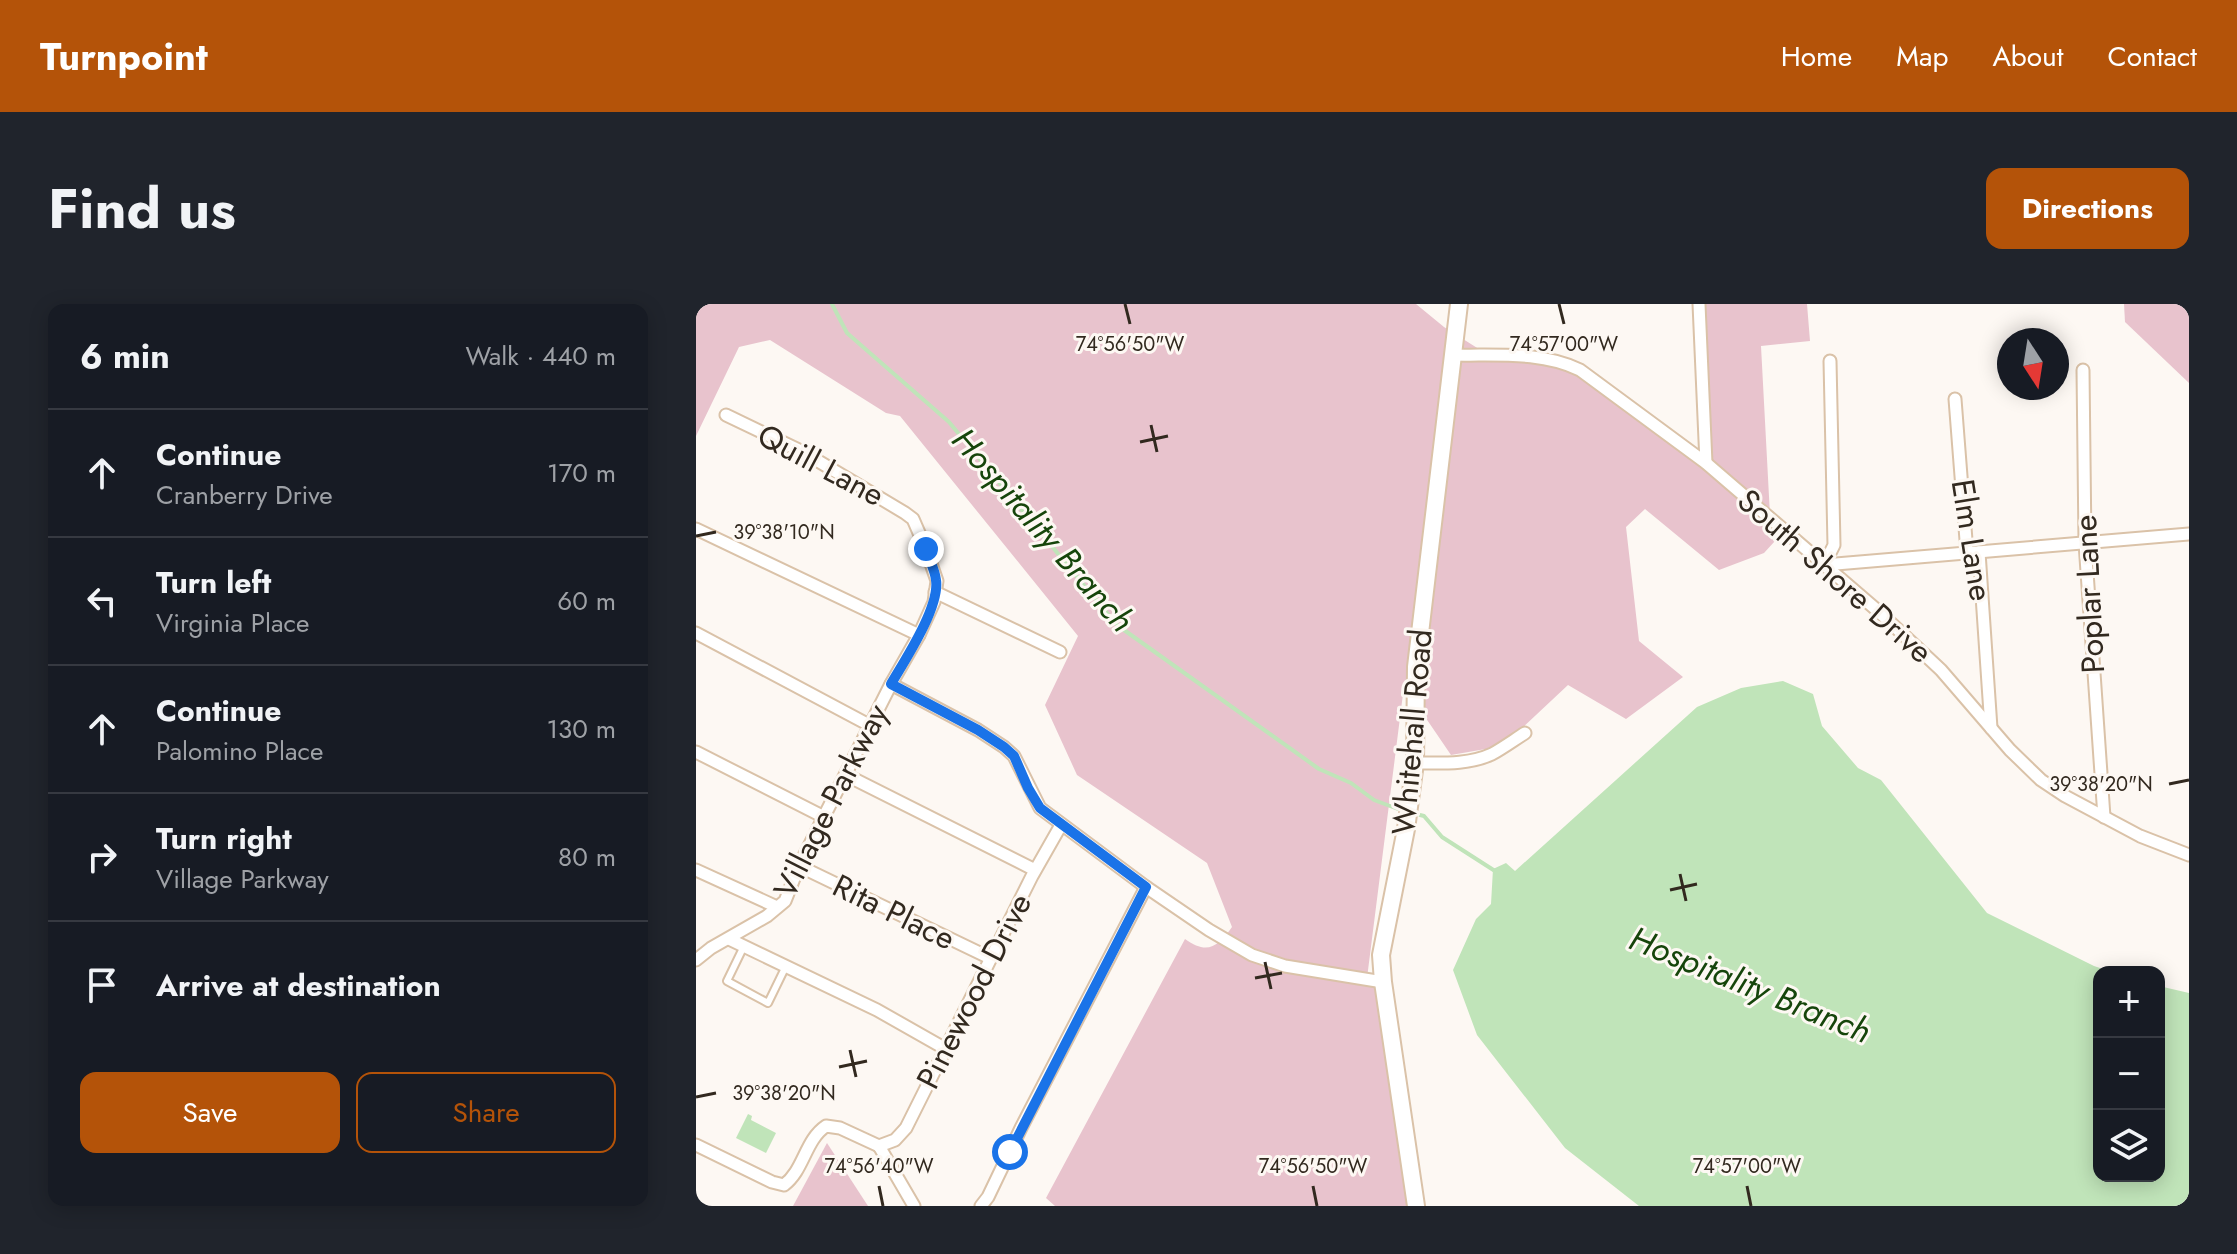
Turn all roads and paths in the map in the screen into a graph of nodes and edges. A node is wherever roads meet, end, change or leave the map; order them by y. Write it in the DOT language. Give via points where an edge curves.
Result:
graph roads {
  1 [pos="1459,304"];
  2 [pos="1699,304"];
  3 [pos="1453,355"];
  4 [pos="1830,361"];
  5 [pos="2083,370"];
  6 [pos="1955,399"];
  7 [pos="726,415"];
  8 [pos="1706,463"];
  9 [pos="696,529"];
  10 [pos="2189,534"];
  11 [pos="2085,543"];
  12 [pos="1973,552"];
  13 [pos="1824,565"];
  14 [pos="935,592"];
  15 [pos="696,633"];
  16 [pos="919,635"];
  17 [pos="1060,652"];
  18 [pos="891,684"];
  19 [pos="871,726"];
  20 [pos="1991,729"];
  21 [pos="1525,733"];
  22 [pos="696,752"];
  23 [pos="1415,763"];
  24 [pos="846,775"];
  25 [pos="824,817"];
  26 [pos="2104,817"];
  27 [pos="1061,825"];
  28 [pos="2189,855"];
  29 [pos="799,866"];
  30 [pos="696,870"];
  31 [pos="1035,870"];
  32 [pos="1146,887"];
  33 [pos="777,907"];
  34 [pos="729,939"];
  35 [pos="744,946"];
  36 [pos="990,958"];
  37 [pos="696,960"];
  38 [pos="786,966"];
  39 [pos="1383,982"];
  40 [pos="944,1048"];
  41 [pos="696,1145"];
  42 [pos="879,1146"];
  43 [pos="914,1206"];
  44 [pos="981,1206"];
  45 [pos="1416,1206"];
  1 -- 3 [label="street, Whitehall Road"];
  2 -- 8 [label="street"];
  3 -- 8 [label="street, South Shore Drive" via="1562,361"];
  3 -- 23 [label="street, Whitehall Road" via="1416,667"];
  4 -- 13 [label="street" via="1834,545"];
  5 -- 11 [label="street, Poplar Lane"];
  6 -- 12 [label="street, Elm Lane"];
  7 -- 14 [label="street, Quill Lane" via="803,452 913,519 937,581"];
  8 -- 13 [label="street, South Shore Drive"];
  9 -- 16 [label="street"];
  10 -- 11 [label="street"];
  11 -- 12 [label="street"];
  11 -- 26 [label="street, Poplar Lane"];
  12 -- 13 [label="street"];
  12 -- 20 [label="street, Elm Lane"];
  13 -- 20 [label="street, South Shore Drive" via="1941,670"];
  14 -- 16 [label="street, Village Parkway"];
  14 -- 17 [label="street"];
  15 -- 19 [label="street"];
  16 -- 18 [label="street, Village Parkway"];
  18 -- 19 [label="street, Village Parkway"];
  18 -- 27 [label="street" via="1004,747 1014,756 1040,808"];
  19 -- 24 [label="street, Village Parkway"];
  20 -- 26 [label="street, South Shore Drive" via="2041,780"];
  21 -- 23 [label="street" via="1475,760"];
  22 -- 25 [label="street"];
  23 -- 39 [label="street, Whitehall Road" via="1381,955"];
  24 -- 25 [label="street, Village Parkway"];
  24 -- 31 [label="street"];
  25 -- 29 [label="street, Village Parkway"];
  26 -- 28 [label="street, South Shore Drive"];
  27 -- 31 [label="street, Pinewood Drive"];
  27 -- 32 [label="street"];
  29 -- 33 [label="street, Village Parkway" via="785,901"];
  29 -- 36 [label="street, Rita Place"];
  30 -- 33 [label="street"];
  31 -- 36 [label="street, Pinewood Drive"];
  32 -- 39 [label="street" via="1252,955 1285,966"];
  32 -- 44 [label="street"];
  33 -- 34 [label="street, Village Parkway"];
  34 -- 35 [label="street"];
  34 -- 37 [label="street, Village Parkway"];
  35 -- 38 [label="street"];
  35 -- 38 [label="lane" via="727,981 768,1003"];
  36 -- 40 [label="street, Pinewood Drive"];
  38 -- 40 [label="street"];
  39 -- 45 [label="street, Whitehall Road"];
  40 -- 42 [label="street, Pinewood Drive" via="906,1128"];
  41 -- 42 [label="street" via="784,1185 826,1126"];
  42 -- 43 [label="street"];
}
